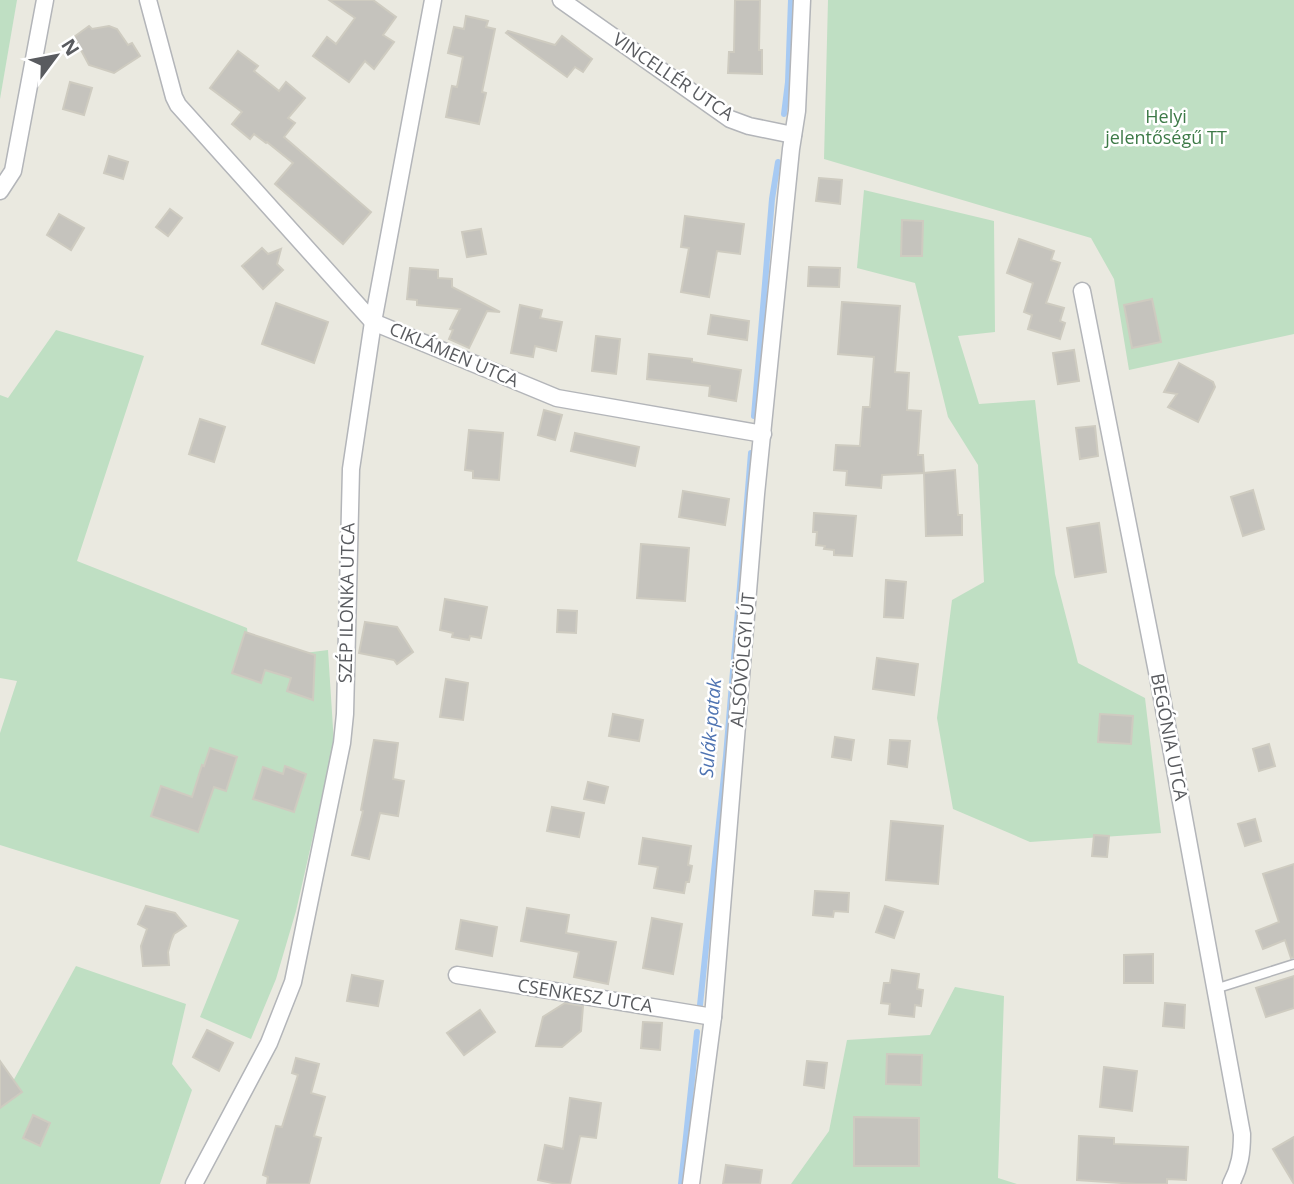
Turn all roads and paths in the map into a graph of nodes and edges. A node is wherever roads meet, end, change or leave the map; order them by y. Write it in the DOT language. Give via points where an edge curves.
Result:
graph roads {
  1 [pos="45,0"];
  2 [pos="148,0"];
  3 [pos="433,0"];
  4 [pos="561,0"];
  5 [pos="802,0"];
  6 [pos="793,135"];
  7 [pos="0,191"];
  8 [pos="1082,290"];
  9 [pos="373,322"];
  10 [pos="763,434"];
  11 [pos="1294,964"];
  12 [pos="457,975"];
  13 [pos="1216,989"];
  14 [pos="713,1017"];
  15 [pos="194,1184"];
  16 [pos="691,1184"];
  17 [pos="1231,1184"];
  1 -- 7 [label="street" via="13,171"];
  2 -- 9 [label="street, CIKLÁMEN UTCA" via="178,105"];
  3 -- 9 [label="street, SZÉP ILONKA UTCA"];
  4 -- 6 [label="street, VINCELLÉR UTCA" via="730,119"];
  5 -- 6 [label="street, ALSÓVÖLGYI ÚT"];
  6 -- 10 [label="street, ALSÓVÖLGYI ÚT"];
  8 -- 13 [label="street, BEGÓNIA UTCA"];
  9 -- 10 [label="street, CIKLÁMEN UTCA" via="557,398"];
  9 -- 15 [label="street, SZÉP ILONKA UTCA" via="351,470 344,729 293,982 269,1043"];
  10 -- 14 [label="street, ALSÓVÖLGYI ÚT"];
  11 -- 13 [label="lane"];
  12 -- 14 [label="street, CSENKESZ UTCA"];
  13 -- 17 [label="street, BEGÓNIA UTCA" via="1242,1134 1242,1155"];
  14 -- 16 [label="street, ALSÓVÖLGYI ÚT"];
}
